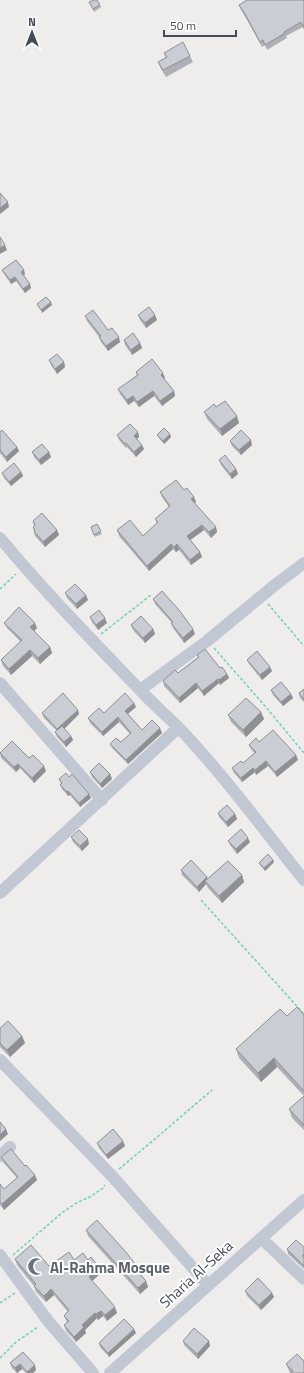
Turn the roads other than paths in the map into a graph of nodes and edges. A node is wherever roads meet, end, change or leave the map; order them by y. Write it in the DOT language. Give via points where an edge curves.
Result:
graph roads {
  1 [pos="0,538"];
  2 [pos="304,563"];
  3 [pos="0,683"];
  4 [pos="140,690"];
  5 [pos="178,728"];
  6 [pos="102,800"];
  7 [pos="304,880"];
  8 [pos="0,893"];
  9 [pos="0,1060"];
  10 [pos="10,1147"];
  11 [pos="0,1156"];
  12 [pos="304,1200"];
  13 [pos="261,1238"];
  14 [pos="0,1255"];
  15 [pos="304,1279"];
  16 [pos="208,1285"];
  17 [pos="93,1373"];
  18 [pos="110,1373"];
  1 -- 4 [label="street" via="23,566"];
  2 -- 4 [label="street" via="207,641"];
  3 -- 6 [label="street"];
  4 -- 5 [label="street"];
  5 -- 6 [label="street"];
  5 -- 7 [label="street" via="206,758"];
  6 -- 8 [label="street"];
  9 -- 16 [label="street" via="112,1176"];
  10 -- 11 [label="street"];
  12 -- 13 [label="street, Sharia Al-Seka"];
  13 -- 15 [label="street"];
  13 -- 16 [label="street, Sharia Al-Seka"];
  14 -- 17 [label="street" via="48,1321"];
  16 -- 18 [label="street, Sharia Al-Seka"];
}
